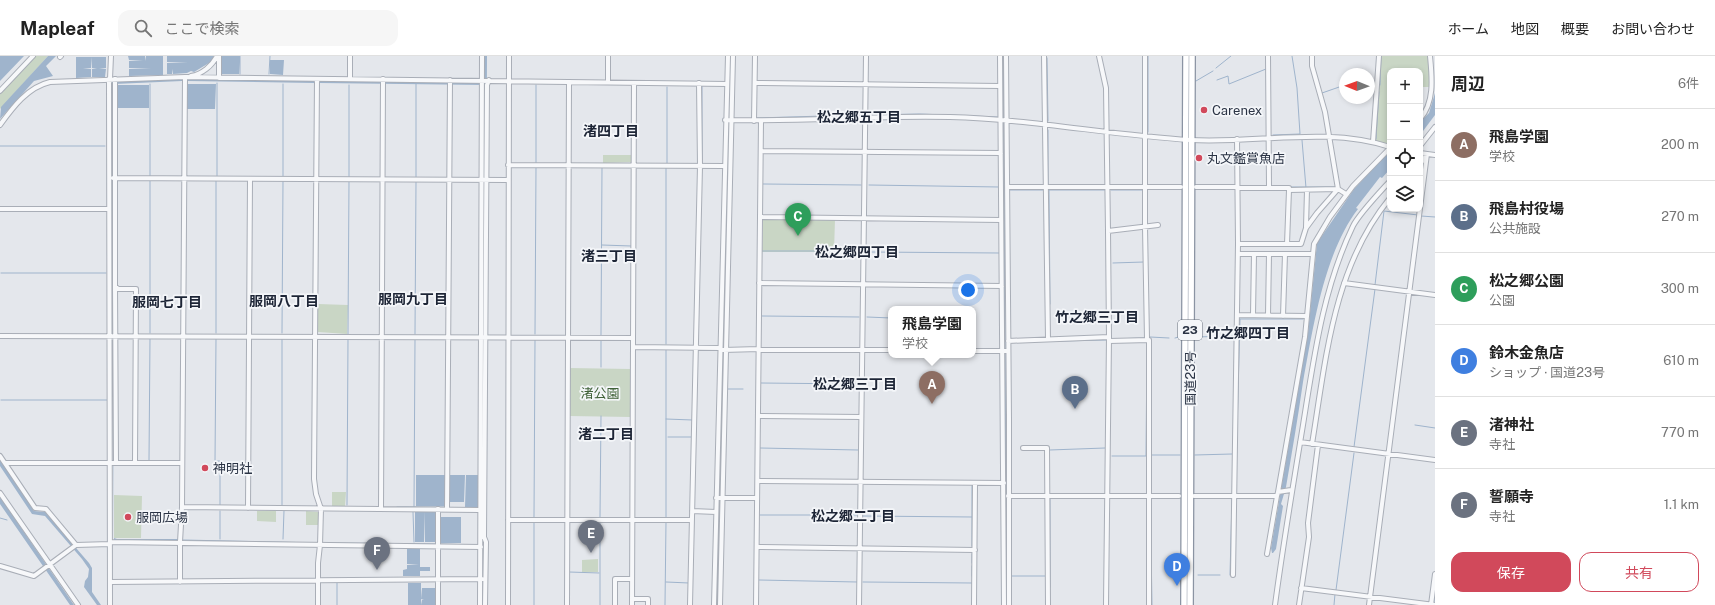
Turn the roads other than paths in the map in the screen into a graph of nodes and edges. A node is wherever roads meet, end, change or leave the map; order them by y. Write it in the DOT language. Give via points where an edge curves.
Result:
graph roads {
  1 [pos="33,56"];
  2 [pos="111,56"];
  3 [pos="218,56"];
  4 [pos="350,56"];
  5 [pos="482,56"];
  6 [pos="509,56"];
  7 [pos="608,56"];
  8 [pos="728,56"];
  9 [pos="733,56"];
  10 [pos="755,56"];
  11 [pos="866,56"];
  12 [pos="1000,56"];
  13 [pos="1006,56"];
  14 [pos="1044,56"];
  15 [pos="1099,56"];
  16 [pos="1146,56"];
  17 [pos="1186,56"];
  18 [pos="1192,56"];
  19 [pos="1268,56"];
  20 [pos="1312,56"];
  21 [pos="1379,56"];
  22 [pos="1430,56"];
  23 [pos="185,77"];
  24 [pos="219,78"];
  25 [pos="317,78"];
  26 [pos="350,79"];
  27 [pos="113,80"];
  28 [pos="488,80"];
  29 [pos="509,80"];
  30 [pos="383,82"];
  31 [pos="450,82"];
  32 [pos="569,82"];
  33 [pos="608,82"];
  34 [pos="634,82"];
  35 [pos="482,83"];
  36 [pos="699,83"];
  37 [pos="754,83"];
  38 [pos="727,84"];
  39 [pos="866,84"];
  40 [pos="1000,86"];
  41 [pos="0,91"];
  42 [pos="1423,115"];
  43 [pos="865,118"];
  44 [pos="728,120"];
  45 [pos="1001,120"];
  46 [pos="754,121"];
  47 [pos="761,121"];
  48 [pos="1006,122"];
  49 [pos="0,125"];
  50 [pos="1046,125"];
  51 [pos="1435,127"];
  52 [pos="1106,132"];
  53 [pos="1146,136"];
  54 [pos="1330,136"];
  55 [pos="1269,138"];
  56 [pos="1236,139"];
  57 [pos="1185,140"];
  58 [pos="1191,140"];
  59 [pos="1373,142"];
  60 [pos="1423,142"];
  61 [pos="1387,146"];
  62 [pos="1387,150"];
  63 [pos="761,151"];
  64 [pos="864,153"];
  65 [pos="1001,153"];
  66 [pos="1423,153"];
  67 [pos="1427,154"];
  68 [pos="1435,155"];
  69 [pos="1423,160"];
  70 [pos="508,164"];
  71 [pos="568,165"];
  72 [pos="633,165"];
  73 [pos="700,166"];
  74 [pos="725,166"];
  75 [pos="109,178"];
  76 [pos="115,178"];
  77 [pos="184,179"];
  78 [pos="250,179"];
  79 [pos="316,179"];
  80 [pos="383,180"];
  81 [pos="449,180"];
  82 [pos="484,180"];
  83 [pos="508,180"];
  84 [pos="1387,184"];
  85 [pos="1145,187"];
  86 [pos="1196,187"];
  87 [pos="1269,187"];
  88 [pos="1007,188"];
  89 [pos="1046,188"];
  90 [pos="1107,188"];
  91 [pos="1181,188"];
  92 [pos="1237,188"];
  93 [pos="1289,190"];
  94 [pos="1307,190"];
  95 [pos="1338,190"];
  96 [pos="1346,194"];
  97 [pos="1387,202"];
  98 [pos="0,209"];
  99 [pos="109,209"];
  100 [pos="760,217"];
  101 [pos="864,218"];
  102 [pos="1001,220"];
  103 [pos="1158,225"];
  104 [pos="1145,226"];
  105 [pos="1306,228"];
  106 [pos="1108,231"];
  107 [pos="1238,244"];
  108 [pos="1287,244"];
  109 [pos="1238,254"];
  110 [pos="1254,254"];
  111 [pos="1269,254"];
  112 [pos="1285,254"];
  113 [pos="1313,254"];
  114 [pos="760,283"];
  115 [pos="1344,283"];
  116 [pos="863,285"];
  117 [pos="115,286"];
  118 [pos="1002,286"];
  119 [pos="1410,292"];
  120 [pos="1435,295"];
  121 [pos="1237,315"];
  122 [pos="1253,315"];
  123 [pos="1268,315"];
  124 [pos="1283,316"];
  125 [pos="1307,316"];
  126 [pos="0,336"];
  127 [pos="113,336"];
  128 [pos="136,336"];
  129 [pos="183,336"];
  130 [pos="249,336"];
  131 [pos="316,336"];
  132 [pos="382,337"];
  133 [pos="448,337"];
  134 [pos="484,337"];
  135 [pos="509,337"];
  136 [pos="568,337"];
  137 [pos="633,338"];
  138 [pos="1048,339"];
  139 [pos="1109,339"];
  140 [pos="1147,339"];
  141 [pos="1008,341"];
  142 [pos="633,347"];
  143 [pos="696,348"];
  144 [pos="759,349"];
  145 [pos="723,350"];
  146 [pos="863,350"];
  147 [pos="888,350"];
  148 [pos="976,351"];
  149 [pos="1002,351"];
  150 [pos="1008,351"];
  151 [pos="759,416"];
  152 [pos="861,417"];
  153 [pos="1009,418"];
  154 [pos="1003,419"];
  155 [pos="1300,442"];
  156 [pos="1312,444"];
  157 [pos="1318,445"];
  158 [pos="1023,448"];
  159 [pos="1389,454"];
  160 [pos="0,456"];
  161 [pos="1435,460"];
  162 [pos="5,463"];
  163 [pos="110,463"];
  164 [pos="116,463"];
  165 [pos="135,463"];
  166 [pos="182,463"];
  167 [pos="758,481"];
  168 [pos="860,482"];
  169 [pos="1003,483"];
  170 [pos="1008,483"];
  171 [pos="975,484"];
  172 [pos="1289,490"];
  173 [pos="0,493"];
  174 [pos="1278,493"];
  175 [pos="1108,495"];
  176 [pos="1148,495"];
  177 [pos="1008,496"];
  178 [pos="1048,496"];
  179 [pos="1179,496"];
  180 [pos="1194,496"];
  181 [pos="1234,496"];
  182 [pos="720,498"];
  183 [pos="757,498"];
  184 [pos="182,507"];
  185 [pos="248,508"];
  186 [pos="321,509"];
  187 [pos="381,509"];
  188 [pos="438,509"];
  189 [pos="447,509"];
  190 [pos="480,510"];
  191 [pos="692,511"];
  192 [pos="716,512"];
  193 [pos="508,520"];
  194 [pos="567,520"];
  195 [pos="632,520"];
  196 [pos="692,520"];
  197 [pos="180,542"];
  198 [pos="110,543"];
  199 [pos="320,545"];
  200 [pos="75,546"];
  201 [pos="438,547"];
  202 [pos="481,547"];
  203 [pos="757,547"];
  204 [pos="859,549"];
  205 [pos="975,550"];
  206 [pos="1267,554"];
  207 [pos="49,565"];
  208 [pos="0,566"];
  209 [pos="1435,574"];
  210 [pos="1233,575"];
  211 [pos="438,579"];
  212 [pos="483,579"];
  213 [pos="632,579"];
  214 [pos="318,581"];
  215 [pos="110,582"];
  216 [pos="180,582"];
  217 [pos="1301,588"];
  218 [pos="1370,597"];
  219 [pos="632,599"];
  220 [pos="78,605"];
  221 [pos="110,605"];
  222 [pos="318,605"];
  223 [pos="438,605"];
  224 [pos="480,605"];
  225 [pos="486,605"];
  226 [pos="508,605"];
  227 [pos="567,605"];
  228 [pos="615,605"];
  229 [pos="632,605"];
  230 [pos="648,605"];
  231 [pos="690,605"];
  232 [pos="714,605"];
  233 [pos="720,605"];
  234 [pos="756,605"];
  235 [pos="859,605"];
  236 [pos="974,605"];
  237 [pos="1004,605"];
  238 [pos="1009,605"];
  239 [pos="1048,605"];
  240 [pos="1106,605"];
  241 [pos="1149,605"];
  242 [pos="1184,605"];
  243 [pos="1190,605"];
  244 [pos="1275,605"];
  245 [pos="1299,605"];
  246 [pos="1369,605"];
  247 [pos="1431,605"];
  248 [pos="1435,605"];
  1 -- 41 [label="street"];
  2 -- 27 [label="street"];
  3 -- 23 [label="street" via="207,68"];
  3 -- 24 [label="street"];
  4 -- 26 [label="street"];
  5 -- 35 [label="street"];
  6 -- 29 [label="street"];
  7 -- 33 [label="street"];
  8 -- 38 [label="street"];
  9 -- 44 [label="street"];
  10 -- 37 [label="street"];
  11 -- 39 [label="street"];
  12 -- 40 [label="street"];
  13 -- 48 [label="street"];
  14 -- 50 [label="street"];
  15 -- 52 [label="street" via="1106,88"];
  16 -- 53 [label="street"];
  17 -- 57 [label="highway, 国道23号 / 23"];
  18 -- 58 [label="highway, 国道23号 / 23"];
  19 -- 55 [label="street"];
  20 -- 54 [label="street" via="1312,66"];
  21 -- 59 [label="street"];
  22 -- 42 [label="street" via="1433,88"];
  23 -- 24 [label="street"];
  23 -- 27 [label="street"];
  23 -- 77 [label="street"];
  24 -- 25 [label="street"];
  25 -- 26 [label="street"];
  25 -- 79 [label="street"];
  26 -- 30 [label="street"];
  27 -- 49 [label="street" via="43,83 32,89"];
  27 -- 75 [label="street"];
  27 -- 76 [label="street"];
  28 -- 29 [label="street"];
  28 -- 35 [label="street"];
  28 -- 82 [label="street"];
  29 -- 32 [label="street"];
  29 -- 70 [label="street"];
  30 -- 31 [label="street"];
  30 -- 80 [label="street"];
  31 -- 35 [label="street"];
  31 -- 81 [label="street"];
  32 -- 33 [label="street"];
  32 -- 71 [label="street"];
  33 -- 34 [label="street"];
  34 -- 36 [label="street"];
  34 -- 72 [label="street"];
  35 -- 82 [label="street"];
  36 -- 38 [label="street"];
  36 -- 73 [label="street"];
  37 -- 39 [label="street"];
  37 -- 46 [label="street"];
  38 -- 44 [label="street"];
  39 -- 40 [label="street"];
  39 -- 43 [label="street"];
  40 -- 45 [label="street"];
  43 -- 45 [label="street" via="950,117"];
  43 -- 47 [label="street"];
  43 -- 64 [label="street"];
  44 -- 46 [label="street"];
  44 -- 74 [label="street"];
  44 -- 145 [label="street"];
  45 -- 48 [label="street"];
  45 -- 65 [label="street"];
  46 -- 47 [label="street"];
  47 -- 63 [label="street"];
  48 -- 50 [label="street"];
  48 -- 88 [label="street"];
  50 -- 52 [label="street"];
  50 -- 89 [label="street"];
  51 -- 60 [label="street"];
  52 -- 53 [label="street"];
  52 -- 90 [label="street"];
  53 -- 57 [label="street"];
  53 -- 85 [label="street"];
  54 -- 55 [label="street"];
  54 -- 59 [label="street"];
  54 -- 95 [label="street"];
  55 -- 56 [label="street"];
  55 -- 87 [label="street"];
  56 -- 58 [label="street"];
  56 -- 92 [label="street"];
  57 -- 58 [label="street"];
  57 -- 242 [label="highway, 国道23号 / 23"];
  58 -- 243 [label="highway, 国道23号 / 23"];
  59 -- 61 [label="street"];
  62 -- 96 [label="street"];
  63 -- 64 [label="street"];
  63 -- 100 [label="street"];
  64 -- 65 [label="street"];
  64 -- 101 [label="street"];
  65 -- 102 [label="street"];
  66 -- 67 [label="street"];
  67 -- 68 [label="street"];
  67 -- 69 [label="street"];
  67 -- 119 [label="street"];
  70 -- 71 [label="street"];
  70 -- 83 [label="street"];
  71 -- 72 [label="street"];
  71 -- 136 [label="street"];
  72 -- 73 [label="street"];
  72 -- 137 [label="street"];
  73 -- 74 [label="street"];
  73 -- 143 [label="street"];
  74 -- 145 [label="street"];
  75 -- 76 [label="street"];
  75 -- 99 [label="street"];
  76 -- 77 [label="street"];
  76 -- 117 [label="street"];
  77 -- 78 [label="street"];
  77 -- 129 [label="street"];
  78 -- 79 [label="street"];
  78 -- 130 [label="street"];
  79 -- 80 [label="street"];
  79 -- 131 [label="street"];
  80 -- 81 [label="street"];
  80 -- 132 [label="street"];
  81 -- 82 [label="street"];
  81 -- 133 [label="street"];
  82 -- 83 [label="street"];
  82 -- 134 [label="street"];
  83 -- 135 [label="street"];
  84 -- 155 [label="street" via="1354,223 1328,292 1317,337"];
  85 -- 90 [label="street"];
  85 -- 91 [label="street"];
  85 -- 104 [label="street"];
  86 -- 92 [label="street"];
  87 -- 92 [label="street"];
  87 -- 93 [label="street"];
  88 -- 89 [label="street"];
  88 -- 141 [label="street"];
  89 -- 90 [label="street"];
  89 -- 138 [label="street"];
  90 -- 106 [label="street"];
  92 -- 107 [label="street"];
  93 -- 94 [label="street"];
  93 -- 108 [label="street"];
  94 -- 95 [label="street"];
  94 -- 105 [label="street"];
  95 -- 96 [label="street"];
  95 -- 105 [label="street"];
  96 -- 113 [label="street" via="1317,239"];
  97 -- 115 [label="street" via="1369,226"];
  98 -- 99 [label="street"];
  99 -- 127 [label="street"];
  100 -- 101 [label="street"];
  100 -- 114 [label="street"];
  101 -- 102 [label="street"];
  101 -- 116 [label="street"];
  102 -- 118 [label="street"];
  103 -- 104 [label="street"];
  104 -- 106 [label="street"];
  104 -- 140 [label="street"];
  105 -- 108 [label="street" via="1301,244"];
  106 -- 139 [label="street"];
  107 -- 108 [label="street"];
  107 -- 109 [label="street"];
  109 -- 110 [label="street"];
  109 -- 121 [label="street"];
  110 -- 111 [label="street"];
  110 -- 122 [label="street"];
  111 -- 112 [label="street"];
  111 -- 123 [label="street"];
  112 -- 113 [label="street"];
  112 -- 124 [label="street"];
  113 -- 125 [label="street"];
  114 -- 116 [label="street"];
  114 -- 144 [label="street"];
  115 -- 119 [label="street"];
  115 -- 156 [label="street" via="1337,304"];
  116 -- 118 [label="street"];
  116 -- 146 [label="street"];
  117 -- 127 [label="street"];
  117 -- 128 [label="street" via="118,289 136,289"];
  118 -- 149 [label="street"];
  119 -- 120 [label="street"];
  119 -- 159 [label="street"];
  121 -- 122 [label="street"];
  121 -- 181 [label="street"];
  122 -- 123 [label="street"];
  123 -- 124 [label="street"];
  124 -- 125 [label="street"];
  125 -- 174 [label="street"];
  126 -- 127 [label="street"];
  127 -- 128 [label="street"];
  127 -- 163 [label="street"];
  127 -- 164 [label="street"];
  128 -- 129 [label="street"];
  128 -- 165 [label="street"];
  129 -- 130 [label="street"];
  129 -- 166 [label="street"];
  130 -- 131 [label="street"];
  130 -- 185 [label="street"];
  131 -- 132 [label="street"];
  131 -- 186 [label="street" via="314,479"];
  132 -- 133 [label="street"];
  132 -- 187 [label="street"];
  133 -- 134 [label="street"];
  133 -- 189 [label="street"];
  134 -- 135 [label="street"];
  134 -- 190 [label="street"];
  134 -- 212 [label="street" via="486,542"];
  135 -- 136 [label="street"];
  135 -- 193 [label="street"];
  136 -- 137 [label="street"];
  136 -- 194 [label="street"];
  137 -- 142 [label="street"];
  138 -- 139 [label="street"];
  138 -- 141 [label="street"];
  139 -- 140 [label="street"];
  139 -- 175 [label="street"];
  140 -- 176 [label="street"];
  141 -- 150 [label="street"];
  142 -- 143 [label="street"];
  142 -- 195 [label="street"];
  143 -- 145 [label="street"];
  143 -- 191 [label="street"];
  144 -- 145 [label="street"];
  144 -- 146 [label="street"];
  144 -- 151 [label="street"];
  145 -- 182 [label="street"];
  146 -- 147 [label="street"];
  146 -- 152 [label="street"];
  148 -- 149 [label="street"];
  149 -- 150 [label="street"];
  149 -- 154 [label="street"];
  150 -- 153 [label="street"];
  151 -- 152 [label="street"];
  151 -- 167 [label="street"];
  152 -- 168 [label="street"];
  153 -- 154 [label="street"];
  153 -- 170 [label="street"];
  154 -- 169 [label="street"];
  155 -- 156 [label="street"];
  155 -- 172 [label="street"];
  156 -- 157 [label="street"];
  157 -- 159 [label="street"];
  157 -- 217 [label="street"];
  158 -- 178 [label="street" via="1048,448"];
  159 -- 161 [label="street"];
  159 -- 218 [label="street"];
  160 -- 162 [label="street"];
  162 -- 163 [label="street"];
  162 -- 200 [label="street" via="35,508 46,509"];
  163 -- 164 [label="street"];
  163 -- 198 [label="street"];
  164 -- 165 [label="street"];
  165 -- 166 [label="street"];
  166 -- 184 [label="street"];
  167 -- 168 [label="street"];
  167 -- 183 [label="street"];
  168 -- 171 [label="street"];
  168 -- 204 [label="street"];
  169 -- 170 [label="street"];
  169 -- 171 [label="street"];
  169 -- 237 [label="street"];
  170 -- 177 [label="street"];
  171 -- 205 [label="street"];
  172 -- 174 [label="street"];
  172 -- 244 [label="street"];
  173 -- 207 [label="street"];
  174 -- 181 [label="street"];
  174 -- 206 [label="street"];
  175 -- 176 [label="street"];
  175 -- 178 [label="street"];
  175 -- 240 [label="street"];
  176 -- 179 [label="street"];
  176 -- 241 [label="street"];
  177 -- 178 [label="street"];
  177 -- 238 [label="street"];
  178 -- 239 [label="street"];
  180 -- 181 [label="street"];
  181 -- 210 [label="street"];
  182 -- 183 [label="street"];
  182 -- 192 [label="street"];
  182 -- 233 [label="street"];
  183 -- 203 [label="street"];
  184 -- 185 [label="street"];
  184 -- 197 [label="street"];
  185 -- 186 [label="street"];
  186 -- 187 [label="street"];
  186 -- 199 [label="street"];
  187 -- 188 [label="street"];
  188 -- 189 [label="street"];
  188 -- 201 [label="street"];
  189 -- 190 [label="street"];
  190 -- 202 [label="street"];
  191 -- 192 [label="street"];
  191 -- 196 [label="street"];
  192 -- 232 [label="street"];
  193 -- 194 [label="street"];
  193 -- 226 [label="street"];
  194 -- 195 [label="street"];
  194 -- 227 [label="street"];
  195 -- 196 [label="street"];
  195 -- 213 [label="street"];
  196 -- 231 [label="street"];
  197 -- 198 [label="street"];
  197 -- 199 [label="street"];
  197 -- 216 [label="street"];
  198 -- 200 [label="street"];
  198 -- 215 [label="street"];
  199 -- 201 [label="street"];
  199 -- 214 [label="street"];
  200 -- 207 [label="street"];
  201 -- 202 [label="street"];
  201 -- 211 [label="street"];
  202 -- 212 [label="street"];
  203 -- 204 [label="street"];
  203 -- 234 [label="street"];
  204 -- 205 [label="street"];
  204 -- 235 [label="street"];
  205 -- 236 [label="street"];
  207 -- 208 [label="street" via="34,576"];
  207 -- 220 [label="street"];
  209 -- 247 [label="street"];
  211 -- 212 [label="street"];
  211 -- 214 [label="street"];
  211 -- 223 [label="street"];
  212 -- 224 [label="street"];
  212 -- 225 [label="street"];
  213 -- 219 [label="street"];
  213 -- 228 [label="street" via="615,579"];
  214 -- 216 [label="street"];
  214 -- 222 [label="street"];
  215 -- 216 [label="street"];
  215 -- 221 [label="street"];
  217 -- 218 [label="street"];
  217 -- 245 [label="street"];
  218 -- 246 [label="street"];
  218 -- 247 [label="street"];
  219 -- 229 [label="street"];
  219 -- 230 [label="street" via="648,599"];
  247 -- 248 [label="street"];
}
